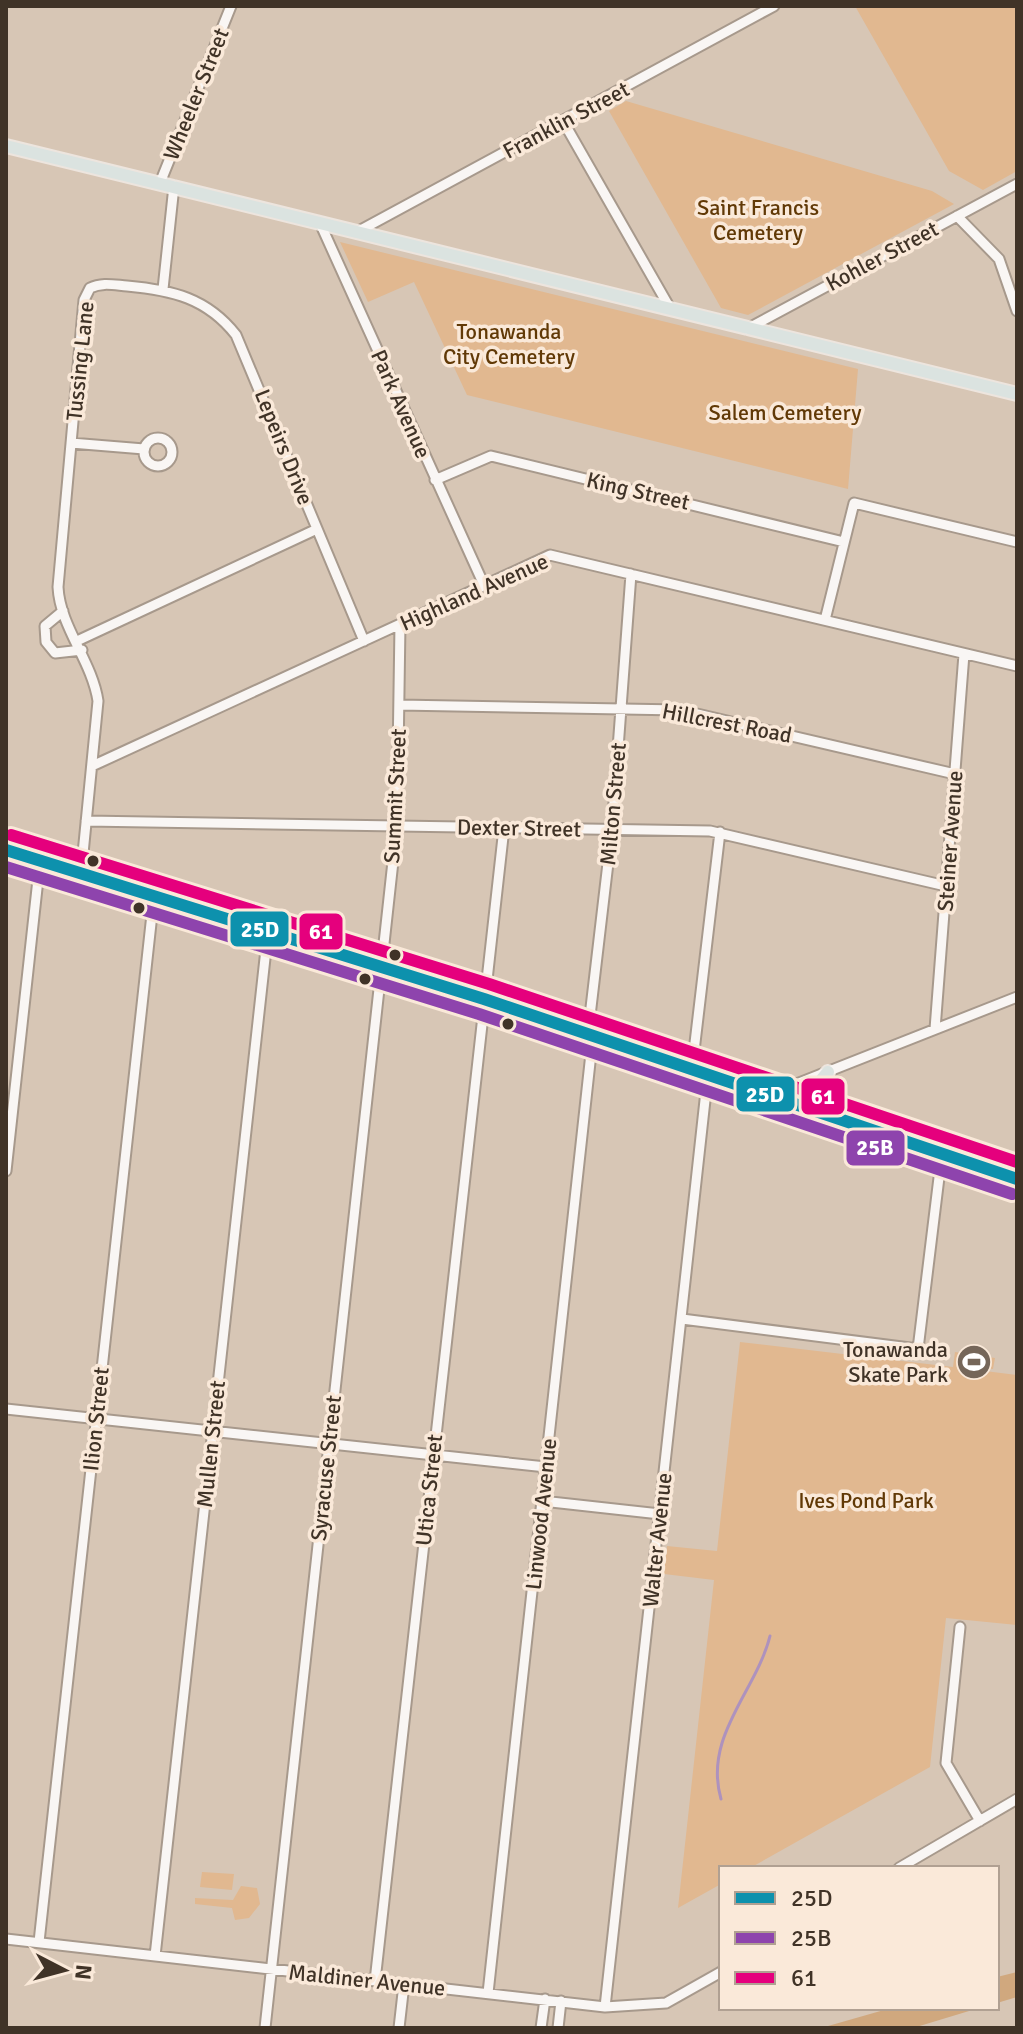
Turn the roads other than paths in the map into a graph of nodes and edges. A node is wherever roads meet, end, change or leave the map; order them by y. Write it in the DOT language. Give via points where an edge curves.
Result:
graph roads {
  1 [pos="231,6"];
  2 [pos="774,6"];
  3 [pos="563,121"];
  4 [pos="6,146"];
  5 [pos="160,183"];
  6 [pos="1017,184"];
  7 [pos="174,186"];
  8 [pos="957,216"];
  9 [pos="320,223"];
  10 [pos="357,232"];
  11 [pos="163,289"];
  12 [pos="671,310"];
  13 [pos="1017,311"];
  14 [pos="747,329"];
  15 [pos="1017,394"];
  16 [pos="71,443"];
  17 [pos="144,449"];
  18 [pos="435,480"];
  19 [pos="317,529"];
  20 [pos="844,542"];
  21 [pos="1017,542"];
  22 [pos="631,574"];
  23 [pos="484,585"];
  24 [pos="63,611"];
  25 [pos="825,620"];
  26 [pos="400,624"];
  27 [pos="364,641"];
  28 [pos="79,645"];
  29 [pos="964,654"];
  30 [pos="1017,666"];
  31 [pos="399,705"];
  32 [pos="622,707"];
  33 [pos="92,766"];
  34 [pos="955,774"];
  35 [pos="86,821"];
  36 [pos="397,825"];
  37 [pos="504,828"];
  38 [pos="612,829"];
  39 [pos="720,832"];
  40 [pos="6,850"];
  41 [pos="40,861"];
  42 [pos="81,874"];
  43 [pos="946,886"];
  44 [pos="154,896"];
  45 [pos="268,931"];
  46 [pos="382,966"];
  47 [pos="1017,997"];
  48 [pos="484,999"];
  49 [pos="935,1029"];
  50 [pos="590,1034"];
  51 [pos="692,1068"];
  52 [pos="828,1072"];
  53 [pos="708,1073"];
  54 [pos="771,1094"];
  55 [pos="816,1110"];
  56 [pos="942,1153"];
  57 [pos="6,1171"];
  58 [pos="1017,1179"];
  59 [pos="682,1319"];
  60 [pos="6,1409"];
  61 [pos="97,1419"];
  62 [pos="213,1432"];
  63 [pos="329,1444"];
  64 [pos="433,1455"];
  65 [pos="546,1467"];
  66 [pos="542,1501"];
  67 [pos="660,1514"];
  68 [pos="960,1627"];
  69 [pos="1017,1799"];
  70 [pos="980,1821"];
  71 [pos="902,1866"];
  72 [pos="6,1939"];
  73 [pos="39,1942"];
  74 [pos="155,1956"];
  75 [pos="271,1969"];
  76 [pos="719,1973"];
  77 [pos="375,1981"];
  78 [pos="404,1984"];
  79 [pos="488,1993"];
  80 [pos="545,1999"];
  81 [pos="561,2001"];
  82 [pos="605,2007"];
  83 [pos="265,2028"];
  84 [pos="399,2028"];
  85 [pos="541,2028"];
  86 [pos="558,2028"];
  1 -- 5 [label="street, Wheeler Street"];
  2 -- 3 [label="street, Franklin Street"];
  3 -- 10 [label="street, Franklin Street"];
  3 -- 12 [label="street"];
  4 -- 5 [label="main road"];
  5 -- 7 [label="main road"];
  6 -- 8 [label="street, Kohler Street"];
  7 -- 9 [label="main road"];
  7 -- 11 [label="street"];
  8 -- 13 [label="street" via="999,259"];
  8 -- 14 [label="street, Kohler Street"];
  9 -- 10 [label="main road"];
  9 -- 18 [label="street, Park Avenue"];
  10 -- 12 [label="main road"];
  11 -- 16 [label="street, Tussing Lane" via="97,284 86,293"];
  11 -- 19 [label="street, Lepeirs Drive" via="204,305 236,335"];
  12 -- 14 [label="main road"];
  14 -- 15 [label="main road"];
  16 -- 17 [label="street"];
  16 -- 24 [label="street, Tussing Lane" via="58,587"];
  18 -- 20 [label="street, King Street" via="491,456"];
  18 -- 23 [label="street, Park Avenue"];
  19 -- 27 [label="street, Lepeirs Drive"];
  19 -- 28 [label="street"];
  20 -- 21 [label="street" via="854,503"];
  20 -- 25 [label="street"];
  22 -- 23 [label="street, Highland Avenue" via="550,555"];
  22 -- 25 [label="street, Highland Avenue"];
  22 -- 32 [label="street, Milton Street"];
  23 -- 26 [label="street, Highland Avenue"];
  24 -- 28 [label="street, Tussing Lane"];
  24 -- 28 [label="street" via="45,626 46,642 55,653"];
  25 -- 29 [label="street, Highland Avenue"];
  26 -- 27 [label="street, Highland Avenue"];
  26 -- 31 [label="street, Summit Street"];
  27 -- 33 [label="street, Highland Avenue"];
  28 -- 33 [label="street, Tussing Lane" via="98,701"];
  29 -- 30 [label="street, Highland Avenue"];
  29 -- 34 [label="street, Steiner Avenue"];
  31 -- 32 [label="street, Hillcrest Road"];
  31 -- 36 [label="street, Summit Street"];
  32 -- 34 [label="street, Hillcrest Road" via="680,710"];
  32 -- 38 [label="street, Milton Street"];
  33 -- 35 [label="street, Tussing Lane"];
  34 -- 43 [label="street, Steiner Avenue"];
  35 -- 36 [label="street, Dexter Street"];
  35 -- 42 [label="street, Tussing Lane"];
  36 -- 37 [label="street, Dexter Street"];
  36 -- 46 [label="street, Summit Street"];
  37 -- 38 [label="street, Dexter Street"];
  37 -- 48 [label="street, Utica Street"];
  38 -- 39 [label="street, Dexter Street"];
  38 -- 50 [label="street, Milton Street"];
  39 -- 43 [label="street, Dexter Street"];
  39 -- 51 [label="street"];
  40 -- 41 [label="main road"];
  41 -- 42 [label="main road"];
  41 -- 57 [label="street"];
  42 -- 44 [label="main road"];
  43 -- 49 [label="street, Steiner Avenue"];
  44 -- 45 [label="main road"];
  44 -- 61 [label="street, Ilion Street"];
  45 -- 46 [label="main road"];
  45 -- 62 [label="street, Mullen Street"];
  46 -- 48 [label="main road"];
  46 -- 63 [label="street, Syracuse Street"];
  47 -- 49 [label="street"];
  48 -- 50 [label="main road"];
  48 -- 64 [label="street, Utica Street"];
  49 -- 52 [label="street"];
  50 -- 51 [label="main road"];
  50 -- 65 [label="street, Linwood Avenue"];
  51 -- 53 [label="main road"];
  52 -- 54 [label="street"];
  52 -- 55 [label="main road" via="816,1086"];
  53 -- 54 [label="main road"];
  53 -- 59 [label="street, Walter Avenue"];
  54 -- 55 [label="main road"];
  55 -- 56 [label="main road"];
  56 -- 58 [label="main road"];
  56 -- 59 [label="street" via="918,1349"];
  59 -- 67 [label="street, Walter Avenue"];
  60 -- 61 [label="street"];
  61 -- 62 [label="street"];
  61 -- 73 [label="street, Ilion Street"];
  62 -- 63 [label="street"];
  62 -- 74 [label="street, Mullen Street"];
  63 -- 64 [label="street"];
  63 -- 75 [label="street, Syracuse Street"];
  64 -- 65 [label="street"];
  64 -- 77 [label="street, Utica Street"];
  65 -- 66 [label="street, Linwood Avenue"];
  66 -- 67 [label="street"];
  66 -- 79 [label="street, Linwood Avenue"];
  67 -- 82 [label="street, Walter Avenue"];
  68 -- 70 [label="street" via="946,1763"];
  69 -- 70 [label="street"];
  70 -- 71 [label="street"];
  72 -- 73 [label="street, Maldiner Avenue"];
  73 -- 74 [label="street, Maldiner Avenue"];
  74 -- 75 [label="street, Maldiner Avenue"];
  75 -- 77 [label="street, Maldiner Avenue"];
  75 -- 83 [label="street, Syracuse Street"];
  76 -- 82 [label="street, Maldiner Avenue" via="666,2003"];
  77 -- 78 [label="street, Maldiner Avenue"];
  78 -- 79 [label="street, Maldiner Avenue"];
  78 -- 84 [label="street"];
  79 -- 80 [label="street, Maldiner Avenue"];
  80 -- 81 [label="street, Maldiner Avenue"];
  80 -- 85 [label="street"];
  81 -- 82 [label="street, Maldiner Avenue"];
  81 -- 86 [label="street"];
}
